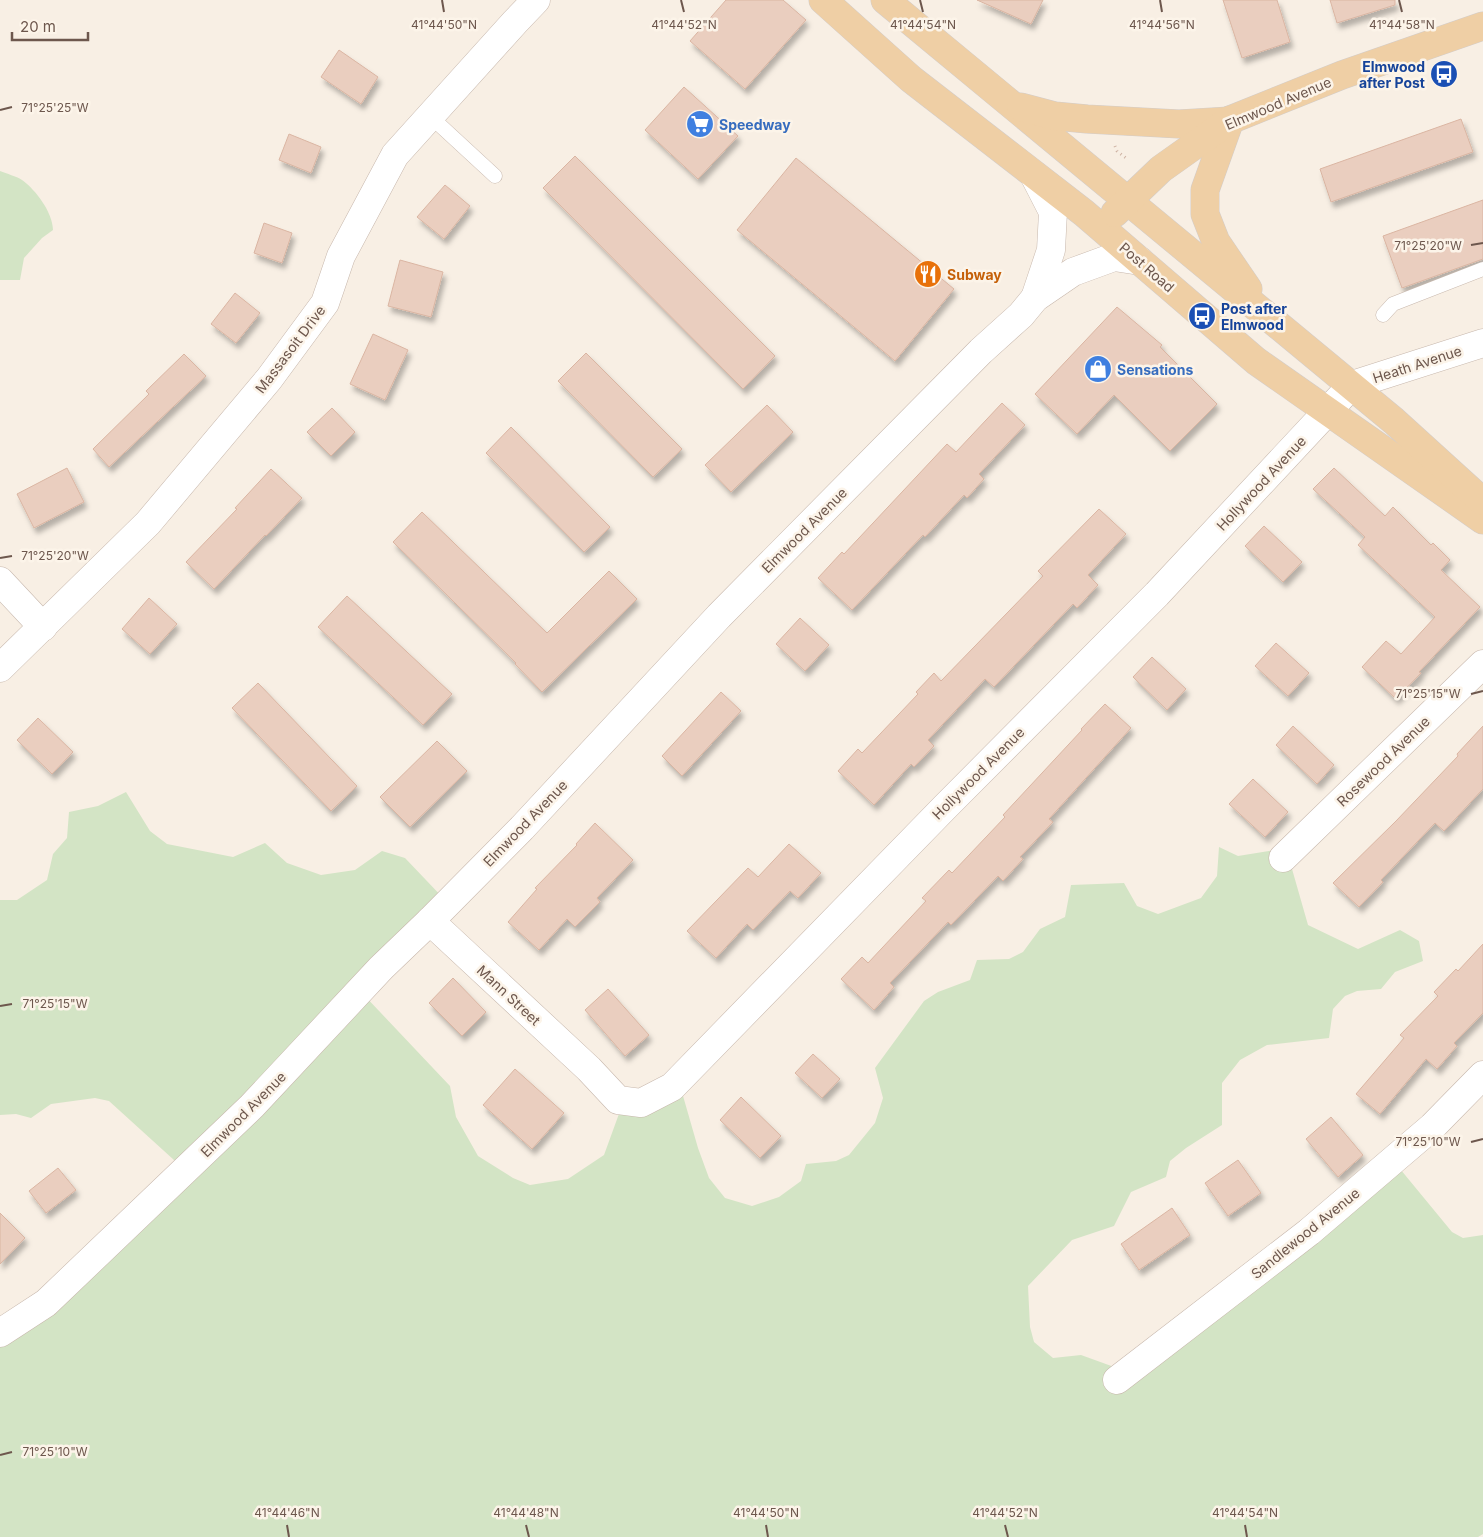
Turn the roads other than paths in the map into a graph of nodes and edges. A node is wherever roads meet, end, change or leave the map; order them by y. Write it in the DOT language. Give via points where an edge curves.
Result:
graph roads {
  1 [pos="536,0"];
  2 [pos="823,0"];
  3 [pos="890,1"];
  4 [pos="1483,26"];
  5 [pos="1013,105"];
  6 [pos="430,116"];
  7 [pos="1230,120"];
  8 [pos="1034,175"];
  9 [pos="495,176"];
  10 [pos="1128,199"];
  11 [pos="1101,227"];
  12 [pos="1140,261"];
  13 [pos="1483,269"];
  14 [pos="1035,298"];
  15 [pos="1265,315"];
  16 [pos="1383,315"];
  17 [pos="1483,343"];
  18 [pos="1352,385"];
  19 [pos="1328,410"];
  20 [pos="1483,502"];
  21 [pos="1483,520"];
  22 [pos="0,581"];
  23 [pos="43,627"];
  24 [pos="1483,664"];
  25 [pos="1,665"];
  26 [pos="1283,858"];
  27 [pos="430,921"];
  28 [pos="589,1070"];
  29 [pos="1483,1075"];
  30 [pos="0,1333"];
  31 [pos="1117,1380"];
  1 -- 6 [label="street, Massasoit Drive"];
  2 -- 8 [label="main road, Post Road" via="914,82"];
  3 -- 5 [label="main road"];
  4 -- 7 [label="main road, Elmwood Avenue" via="1342,75"];
  5 -- 7 [label="main road" via="1055,116 1087,119 1179,124"];
  5 -- 10 [label="main road"];
  6 -- 9 [label="lane"];
  6 -- 23 [label="street, Massasoit Drive" via="395,155 341,256 325,303 269,379 148,523"];
  7 -- 10 [label="main road, Elmwood Avenue" via="1161,170"];
  7 -- 15 [label="main road" via="1205,190 1206,214 1216,242"];
  8 -- 11 [label="main road, Post Road"];
  8 -- 14 [label="street, Elmwood Avenue" via="1053,212 1051,250"];
  10 -- 11 [label="main road, Elmwood Avenue"];
  10 -- 15 [label="main road"];
  11 -- 12 [label="main road, Post Road"];
  12 -- 14 [label="street, Elmwood Avenue" via="1114,258 1073,272"];
  12 -- 19 [label="main road, Post Road" via="1256,361"];
  13 -- 16 [label="lane" via="1394,304"];
  14 -- 27 [label="street, Elmwood Avenue" via="719,616 522,828"];
  15 -- 18 [label="main road"];
  17 -- 18 [label="street, Heath Avenue"];
  18 -- 19 [label="street, Hollywood Avenue"];
  18 -- 20 [label="main road"];
  19 -- 21 [label="main road, Post Road"];
  19 -- 28 [label="street, Hollywood Avenue" via="1157,594 672,1087 641,1102 618,1100"];
  22 -- 23 [label="street"];
  23 -- 25 [label="street, Massasoit Drive"];
  24 -- 26 [label="street, Rosewood Avenue"];
  27 -- 28 [label="street, Mann Street"];
  27 -- 30 [label="street, Elmwood Avenue" via="381,968 252,1106 154,1201 46,1303"];
  29 -- 31 [label="street, Sandlewood Avenue" via="1432,1127 1309,1232"];
}
